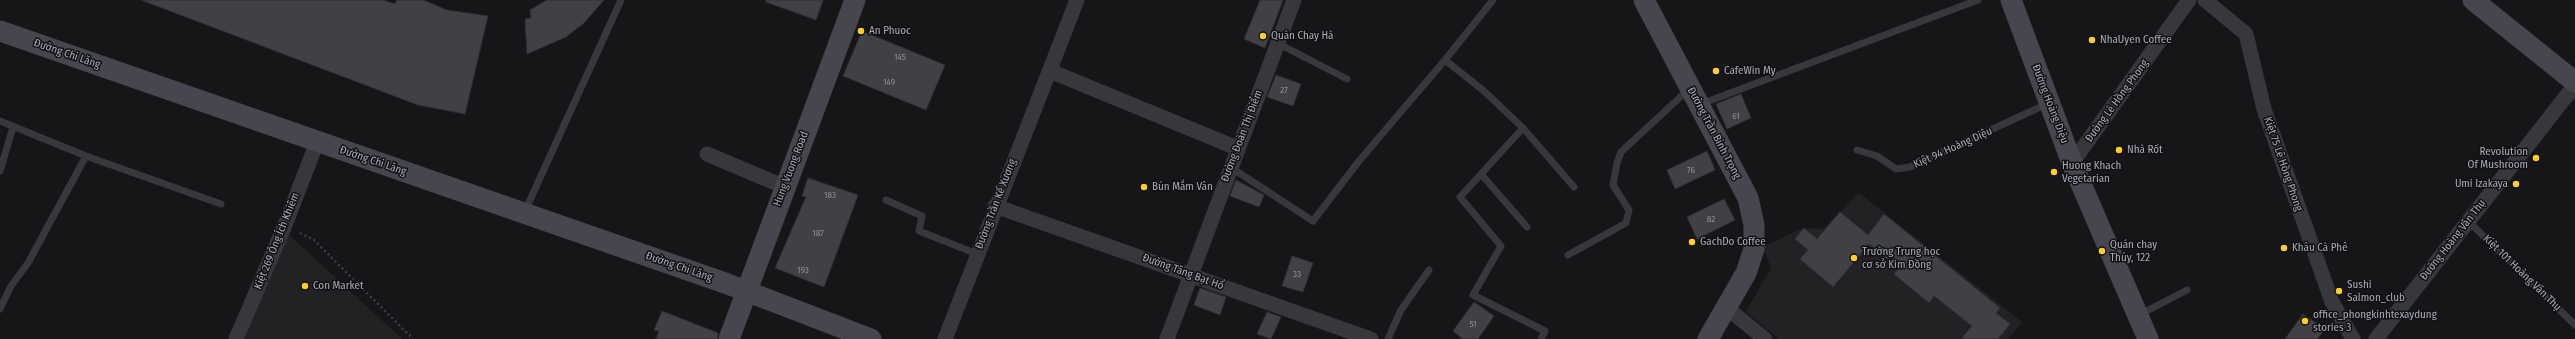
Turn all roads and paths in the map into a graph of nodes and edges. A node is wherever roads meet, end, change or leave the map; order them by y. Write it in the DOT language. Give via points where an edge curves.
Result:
graph roads {
  1 [pos="621,0"];
  2 [pos="855,0"];
  3 [pos="1076,0"];
  4 [pos="1294,0"];
  5 [pos="1493,0"];
  6 [pos="1644,0"];
  7 [pos="1978,0"];
  8 [pos="2011,0"];
  9 [pos="2189,0"];
  10 [pos="2205,0"];
  11 [pos="2473,0"];
  12 [pos="0,31"];
  13 [pos="1277,43"];
  14 [pos="1445,60"];
  15 [pos="1050,70"];
  16 [pos="1347,79"];
  17 [pos="2575,82"];
  18 [pos="2575,85"];
  19 [pos="1694,96"];
  20 [pos="2050,103"];
  21 [pos="0,122"];
  22 [pos="13,127"];
  23 [pos="1523,128"];
  24 [pos="317,142"];
  25 [pos="1237,148"];
  26 [pos="1857,150"];
  27 [pos="707,154"];
  28 [pos="86,156"];
  29 [pos="2072,163"];
  30 [pos="1230,167"];
  31 [pos="0,171"];
  32 [pos="1481,174"];
  33 [pos="785,187"];
  34 [pos="1574,187"];
  35 [pos="886,200"];
  36 [pos="221,204"];
  37 [pos="995,206"];
  38 [pos="524,213"];
  39 [pos="2468,221"];
  40 [pos="285,225"];
  41 [pos="1526,227"];
  42 [pos="977,254"];
  43 [pos="1568,256"];
  44 [pos="1429,270"];
  45 [pos="1190,275"];
  46 [pos="2187,290"];
  47 [pos="746,292"];
  48 [pos="1727,308"];
  49 [pos="0,309"];
  50 [pos="2138,315"];
  51 [pos="2575,325"];
  52 [pos="236,339"];
  53 [pos="413,339"];
  54 [pos="729,339"];
  55 [pos="872,339"];
  56 [pos="945,339"];
  57 [pos="1167,339"];
  58 [pos="1370,339"];
  59 [pos="1388,339"];
  60 [pos="1541,339"];
  61 [pos="1708,339"];
  62 [pos="1765,339"];
  63 [pos="2148,339"];
  64 [pos="2353,339"];
  65 [pos="2376,339"];
  1 -- 38 [label="lane"];
  2 -- 33 [label="street, Hung Vuong Road"];
  3 -- 15 [label="street, Đường Trần Kế Xương"];
  4 -- 13 [label="street, Đường Đoàn Thị Điểm"];
  5 -- 14 [label="lane"];
  6 -- 19 [label="street, Đường Trần Bình Trọng"];
  7 -- 19 [label="lane"];
  8 -- 20 [label="street, Đường Hoàng Diệu"];
  9 -- 29 [label="street, Đường Lê Hồng Phong"];
  10 -- 64 [label="street, Kiệt 75 Lê Hồng Phong" via="2246,34 2264,108 2306,228 2332,302"];
  11 -- 17 [label="street"];
  12 -- 24 [label="street, Đường Chi Lăng"];
  13 -- 16 [label="lane"];
  13 -- 25 [label="street, Đường Đoàn Thị Điểm"];
  14 -- 23 [label="lane" via="1484,91"];
  14 -- 30 [label="lane" via="1358,161 1313,221"];
  15 -- 25 [label="street"];
  15 -- 37 [label="street, Đường Trần Kế Xương"];
  18 -- 39 [label="street, Đường Hoàng Văn Thụ"];
  19 -- 43 [label="lane" via="1621,152 1613,185 1629,210 1626,223"];
  19 -- 48 [label="street, Đường Trần Bình Trọng" via="1748,198 1754,225 1754,248 1746,273"];
  20 -- 26 [label="lane, Kiệt 94 Hoàng Diệu" via="1910,167 1896,169 1877,156"];
  20 -- 29 [label="street, Đường Hoàng Diệu"];
  21 -- 22 [label="lane"];
  22 -- 28 [label="lane"];
  22 -- 31 [label="lane"];
  23 -- 32 [label="lane"];
  23 -- 34 [label="lane"];
  24 -- 38 [label="street, Đường Chi Lăng"];
  24 -- 40 [label="street, Kiệt 269 Ông Ích Khiêm"];
  25 -- 30 [label="street, Đường Đoàn Thị Điểm"];
  27 -- 33 [label="street"];
  28 -- 36 [label="lane"];
  28 -- 49 [label="lane"];
  29 -- 50 [label="street, Đường Hoàng Diệu"];
  30 -- 45 [label="street, Đường Đoàn Thị Điểm"];
  32 -- 41 [label="lane"];
  32 -- 60 [label="lane" via="1460,197 1501,246 1473,295 1545,331"];
  33 -- 47 [label="street, Hung Vuong Road"];
  35 -- 42 [label="lane" via="922,216 919,231"];
  37 -- 42 [label="street, Đường Trần Kế Xương"];
  37 -- 45 [label="street, Đường Tăng Bạt Hổ"];
  38 -- 47 [label="street, Đường Chi Lăng"];
  39 -- 51 [label="lane, Kiệt 101 Hoàng Văn Thụ"];
  39 -- 65 [label="street, Đường Hoàng Văn Thụ"];
  40 -- 52 [label="street, Kiệt 269 Ông Ích Khiêm"];
  40 -- 53 [label="path" via="314,240"];
  42 -- 56 [label="street, Đường Trần Kế Xương"];
  44 -- 59 [label="lane" via="1401,310"];
  45 -- 57 [label="street, Đường Đoàn Thị Điểm"];
  45 -- 58 [label="street, Đường Tăng Bạt Hổ"];
  46 -- 50 [label="lane"];
  47 -- 54 [label="street, Hung Vuong Road"];
  47 -- 55 [label="street, Đường Chi Lăng"];
  48 -- 61 [label="street, Đường Trần Bình Trọng"];
  48 -- 62 [label="street"];
  50 -- 63 [label="street, Đường Hoàng Diệu"];
}
